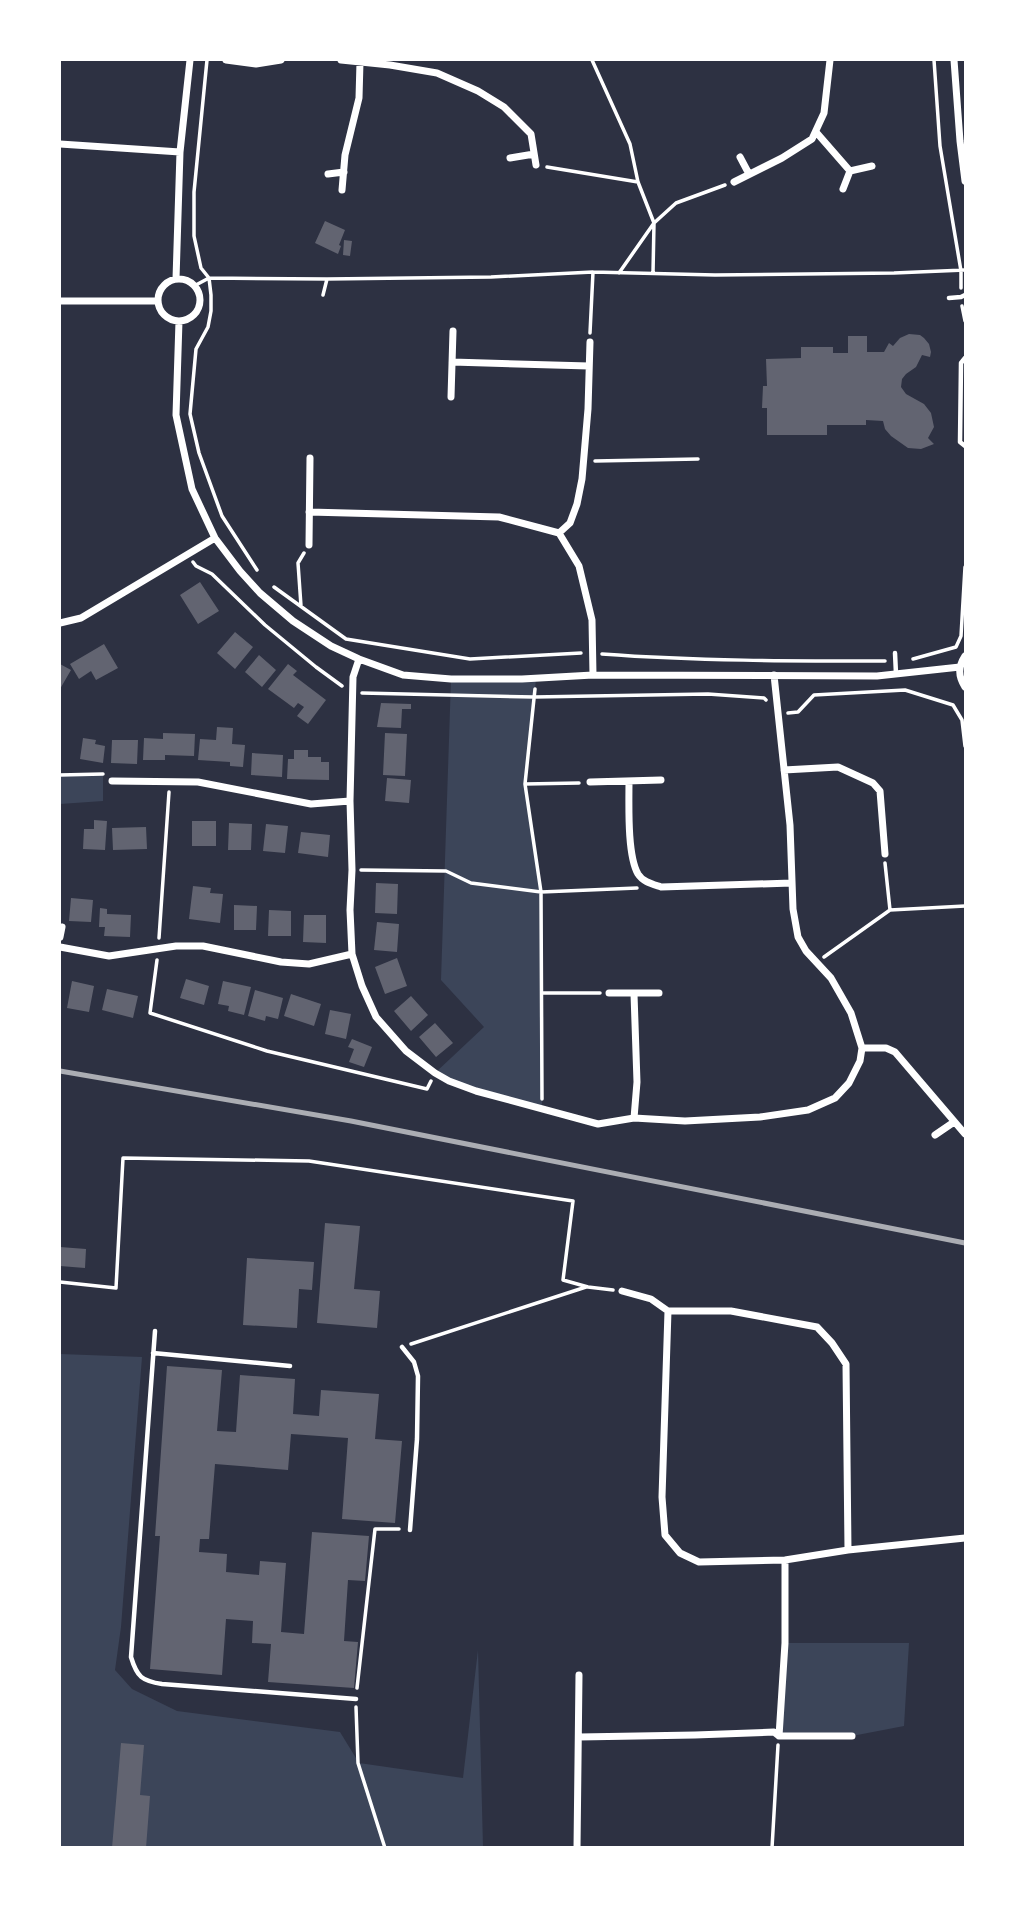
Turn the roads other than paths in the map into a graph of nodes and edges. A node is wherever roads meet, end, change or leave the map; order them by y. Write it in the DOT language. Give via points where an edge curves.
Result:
graph roads {
  1 [pos="190,60"];
  2 [pos="226,60"];
  3 [pos="281,60"];
  4 [pos="341,60"];
  5 [pos="830,60"];
  6 [pos="954,60"];
  7 [pos="359,62"];
  8 [pos="962,130"];
  9 [pos="816,132"];
  10 [pos="60,144"];
  11 [pos="180,152"];
  12 [pos="534,154"];
  13 [pos="740,157"];
  14 [pos="510,158"];
  15 [pos="536,165"];
  16 [pos="872,166"];
  17 [pos="344,172"];
  18 [pos="850,172"];
  19 [pos="328,174"];
  20 [pos="749,174"];
  21 [pos="965,181"];
  22 [pos="734,182"];
  23 [pos="843,189"];
  24 [pos="342,190"];
  25 [pos="176,279"];
  26 [pos="963,296"];
  27 [pos="950,298"];
  28 [pos="60,301"];
  29 [pos="158,301"];
  30 [pos="179,321"];
  31 [pos="453,331"];
  32 [pos="590,342"];
  33 [pos="965,358"];
  34 [pos="452,362"];
  35 [pos="589,366"];
  36 [pos="451,397"];
  37 [pos="965,446"];
  38 [pos="310,458"];
  39 [pos="309,512"];
  40 [pos="559,533"];
  41 [pos="215,538"];
  42 [pos="309,545"];
  43 [pos="60,623"];
  44 [pos="895,653"];
  45 [pos="965,656"];
  46 [pos="359,659"];
  47 [pos="960,667"];
  48 [pos="896,674"];
  49 [pos="593,675"];
  50 [pos="774,675"];
  51 [pos="965,687"];
  52 [pos="784,770"];
  53 [pos="661,780"];
  54 [pos="112,781"];
  55 [pos="629,781"];
  56 [pos="590,782"];
  57 [pos="350,801"];
  58 [pos="885,854"];
  59 [pos="792,883"];
  60 [pos="62,927"];
  61 [pos="60,937"];
  62 [pos="60,947"];
  63 [pos="352,954"];
  64 [pos="609,993"];
  65 [pos="659,993"];
  66 [pos="634,994"];
  67 [pos="862,1048"];
  68 [pos="634,1118"];
  69 [pos="954,1122"];
  70 [pos="965,1134"];
  71 [pos="935,1135"];
  72 [pos="622,1291"];
  73 [pos="668,1311"];
  74 [pos="155,1331"];
  75 [pos="402,1347"];
  76 [pos="153,1353"];
  77 [pos="290,1366"];
  78 [pos="410,1530"];
  79 [pos="965,1538"];
  80 [pos="848,1550"];
  81 [pos="785,1560"];
  82 [pos="579,1675"];
  83 [pos="356,1699"];
  84 [pos="779,1736"];
  85 [pos="852,1736"];
  86 [pos="579,1737"];
  87 [pos="577,1847"];
  1 -- 11 [label="street"];
  2 -- 3 [label="street" via="256,64"];
  4 -- 7 [label="street"];
  5 -- 9 [label="street" via="824,113"];
  6 -- 8 [label="street"];
  7 -- 12 [label="street" via="437,73 478,91 531,134"];
  7 -- 17 [label="street" via="359,98"];
  8 -- 21 [label="street"];
  9 -- 18 [label="street"];
  9 -- 20 [label="street" via="782,158"];
  10 -- 11 [label="street"];
  11 -- 25 [label="street"];
  12 -- 14 [label="street"];
  12 -- 15 [label="street"];
  13 -- 20 [label="street"];
  16 -- 18 [label="street"];
  17 -- 19 [label="street"];
  17 -- 24 [label="street"];
  18 -- 23 [label="street"];
  20 -- 22 [label="street"];
  25 -- 29 [label="street" via="166,283"];
  25 -- 30 [label="street" via="186,280 200,297 195,313"];
  26 -- 27 [label="lane"];
  28 -- 29 [label="street"];
  29 -- 30 [label="street" via="168,318"];
  30 -- 41 [label="street" via="176,415 192,489"];
  31 -- 34 [label="street"];
  32 -- 35 [label="street"];
  33 -- 37 [label="lane" via="961,363 960,442"];
  34 -- 35 [label="street"];
  34 -- 36 [label="street"];
  35 -- 40 [label="street" via="577,504 570,523"];
  38 -- 39 [label="street"];
  39 -- 40 [label="street" via="499,517"];
  39 -- 42 [label="street"];
  40 -- 49 [label="street" via="579,566 592,620"];
  41 -- 43 [label="street" via="80,618"];
  41 -- 46 [label="street" via="260,593 293,621"];
  44 -- 48 [label="lane"];
  45 -- 47 [label="street"];
  46 -- 49 [label="street" via="403,675 450,679"];
  46 -- 57 [label="street" via="353,677"];
  47 -- 48 [label="street"];
  47 -- 51 [label="street"];
  48 -- 50 [label="street"];
  49 -- 50 [label="street"];
  50 -- 52 [label="street"];
  52 -- 58 [label="street" via="838,767 873,783 880,791"];
  52 -- 59 [label="street"];
  53 -- 55 [label="street"];
  54 -- 57 [label="street" via="198,782 311,804"];
  55 -- 56 [label="street"];
  55 -- 59 [label="street" via="633,855 638,873 647,883 661,887"];
  57 -- 63 [label="street"];
  59 -- 67 [label="street" via="797,937 831,978 851,1013"];
  60 -- 61 [label="street"];
  62 -- 63 [label="street" via="109,956 203,946 309,964"];
  63 -- 68 [label="street" via="376,1017 405,1051 435,1073 476,1091 598,1124"];
  64 -- 66 [label="street"];
  65 -- 66 [label="street"];
  66 -- 68 [label="street"];
  67 -- 68 [label="street" via="849,1083 835,1098 808,1110 685,1121"];
  67 -- 69 [label="street" via="895,1052"];
  69 -- 70 [label="street"];
  69 -- 71 [label="street"];
  72 -- 73 [label="street" via="651,1299"];
  73 -- 80 [label="street" via="731,1311 805,1325 817,1328 832,1343 846,1364"];
  73 -- 81 [label="street" via="662,1497 665,1535 680,1553 699,1562"];
  74 -- 76 [label="lane"];
  75 -- 78 [label="lane" via="418,1376"];
  76 -- 77 [label="lane"];
  76 -- 83 [label="lane" via="131,1657 135,1671 147,1682 162,1684"];
  79 -- 80 [label="street"];
  80 -- 81 [label="street"];
  81 -- 84 [label="street"];
  82 -- 86 [label="street"];
  84 -- 85 [label="street"];
  84 -- 86 [label="street" via="774,1732"];
  86 -- 87 [label="street"];
}
